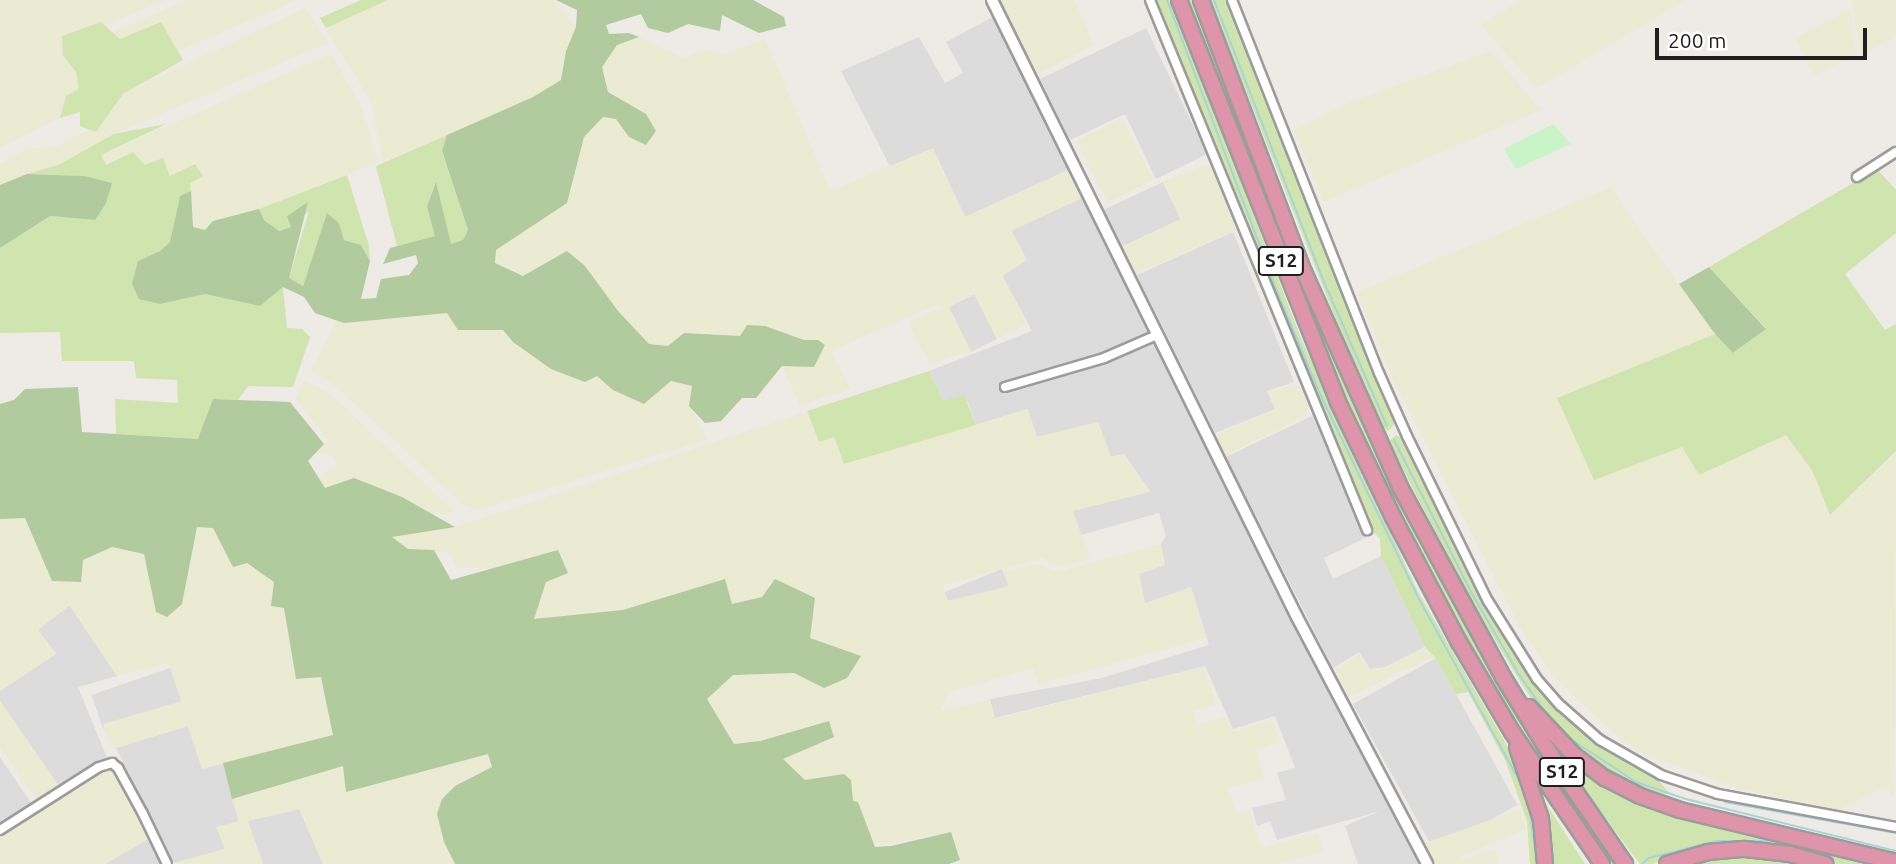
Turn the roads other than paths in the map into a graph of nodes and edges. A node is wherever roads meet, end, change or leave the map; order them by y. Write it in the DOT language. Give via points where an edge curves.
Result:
graph roads {
  1 [pos="992,0"];
  2 [pos="1150,0"];
  3 [pos="1179,0"];
  4 [pos="1200,0"];
  5 [pos="1232,0"];
  6 [pos="1896,152"];
  7 [pos="1857,177"];
  8 [pos="1157,335"];
  9 [pos="1005,387"];
  10 [pos="1367,530"];
  11 [pos="1503,677"];
  12 [pos="1512,732"];
  13 [pos="1896,827"];
  14 [pos="0,830"];
  15 [pos="1896,862"];
  16 [pos="167,864"];
  17 [pos="1427,864"];
  18 [pos="1545,864"];
  19 [pos="1602,864"];
  20 [pos="1625,864"];
  21 [pos="1667,864"];
  22 [pos="1826,864"];
  1 -- 8 [label="street"];
  2 -- 10 [label="street"];
  3 -- 12 [label="highway, S12" via="1337,400 1411,551"];
  4 -- 11 [label="highway, S12" via="1350,382 1400,487"];
  5 -- 13 [label="street" via="1403,428 1488,601 1532,671 1586,728 1661,775 1718,794"];
  6 -- 7 [label="street"];
  8 -- 9 [label="street" via="1104,358"];
  8 -- 17 [label="street" via="1297,617"];
  11 -- 15 [label="highway" via="1574,755 1622,787 1680,810"];
  11 -- 20 [label="highway, S12"];
  12 -- 18 [label="highway" via="1541,819"];
  12 -- 19 [label="highway, S12"];
  14 -- 16 [label="street" via="112,763"];
  21 -- 22 [label="highway" via="1708,852 1754,849"];
}
